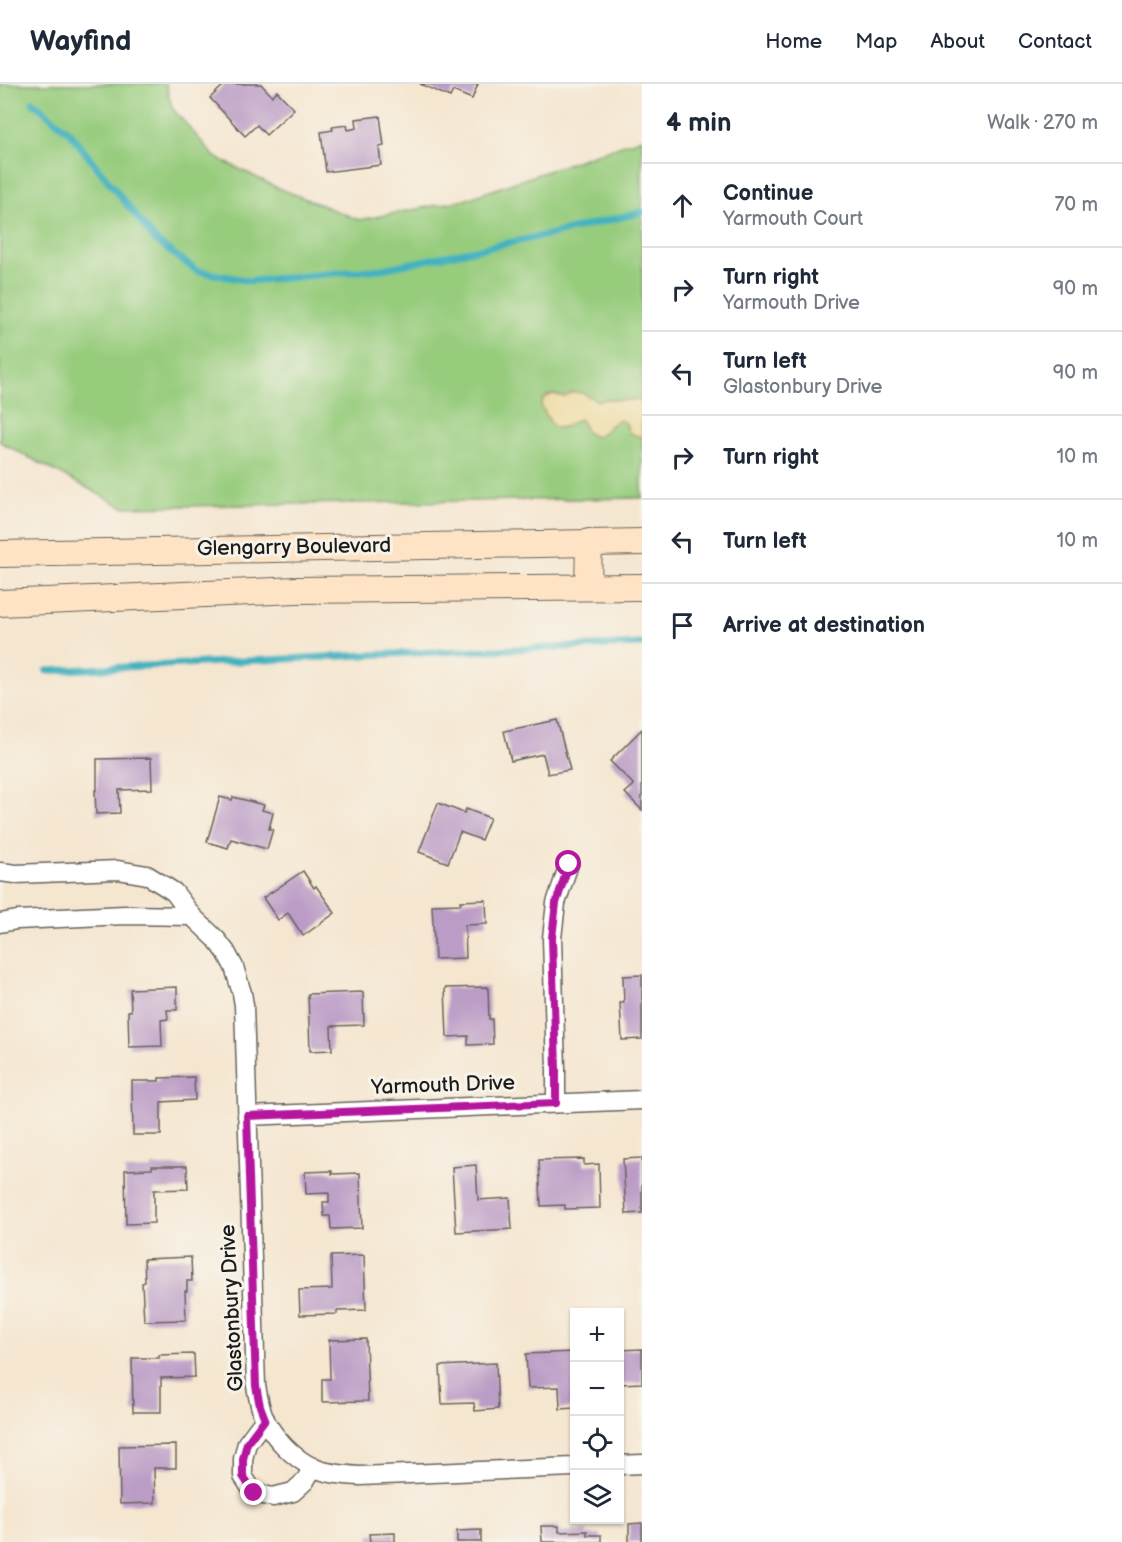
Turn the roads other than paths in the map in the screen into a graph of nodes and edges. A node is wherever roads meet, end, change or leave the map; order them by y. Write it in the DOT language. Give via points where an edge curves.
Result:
graph roads {
  1 [pos="589,542"];
  2 [pos="642,542"];
  3 [pos="0,554"];
  4 [pos="588,588"];
  5 [pos="642,588"];
  6 [pos="0,603"];
  7 [pos="569,864"];
  8 [pos="0,872"];
  9 [pos="192,916"];
  10 [pos="0,923"];
  11 [pos="642,1101"];
  12 [pos="556,1103"];
  13 [pos="247,1116"];
  14 [pos="265,1419"];
  15 [pos="642,1464"];
  16 [pos="624,1465"];
  17 [pos="313,1467"];
  18 [pos="570,1467"];
  1 -- 2 [label="street, Glengarry Boulevard"];
  1 -- 3 [label="street, Glengarry Boulevard"];
  1 -- 4 [label="street"];
  4 -- 5 [label="street, Glengarry Boulevard"];
  4 -- 6 [label="street, Glengarry Boulevard" via="296,590"];
  7 -- 12 [label="street" via="556,903 552,938"];
  8 -- 9 [label="street, Glastonbury Drive" via="118,870 147,875 174,892"];
  9 -- 10 [label="street" via="125,915"];
  9 -- 13 [label="street, Glastonbury Drive" via="226,952 242,993"];
  11 -- 12 [label="street, Yarmouth Drive"];
  12 -- 13 [label="street, Yarmouth Drive"];
  13 -- 14 [label="street, Glastonbury Drive" via="256,1386"];
  14 -- 17 [label="street, Glastonbury Drive" via="284,1446"];
  14 -- 17 [label="street" via="247,1443 243,1459 243,1476 254,1493 273,1497 293,1492"];
  15 -- 16 [label="street"];
  17 -- 18 [label="street, Glastonbury Drive" via="360,1476"];
}
